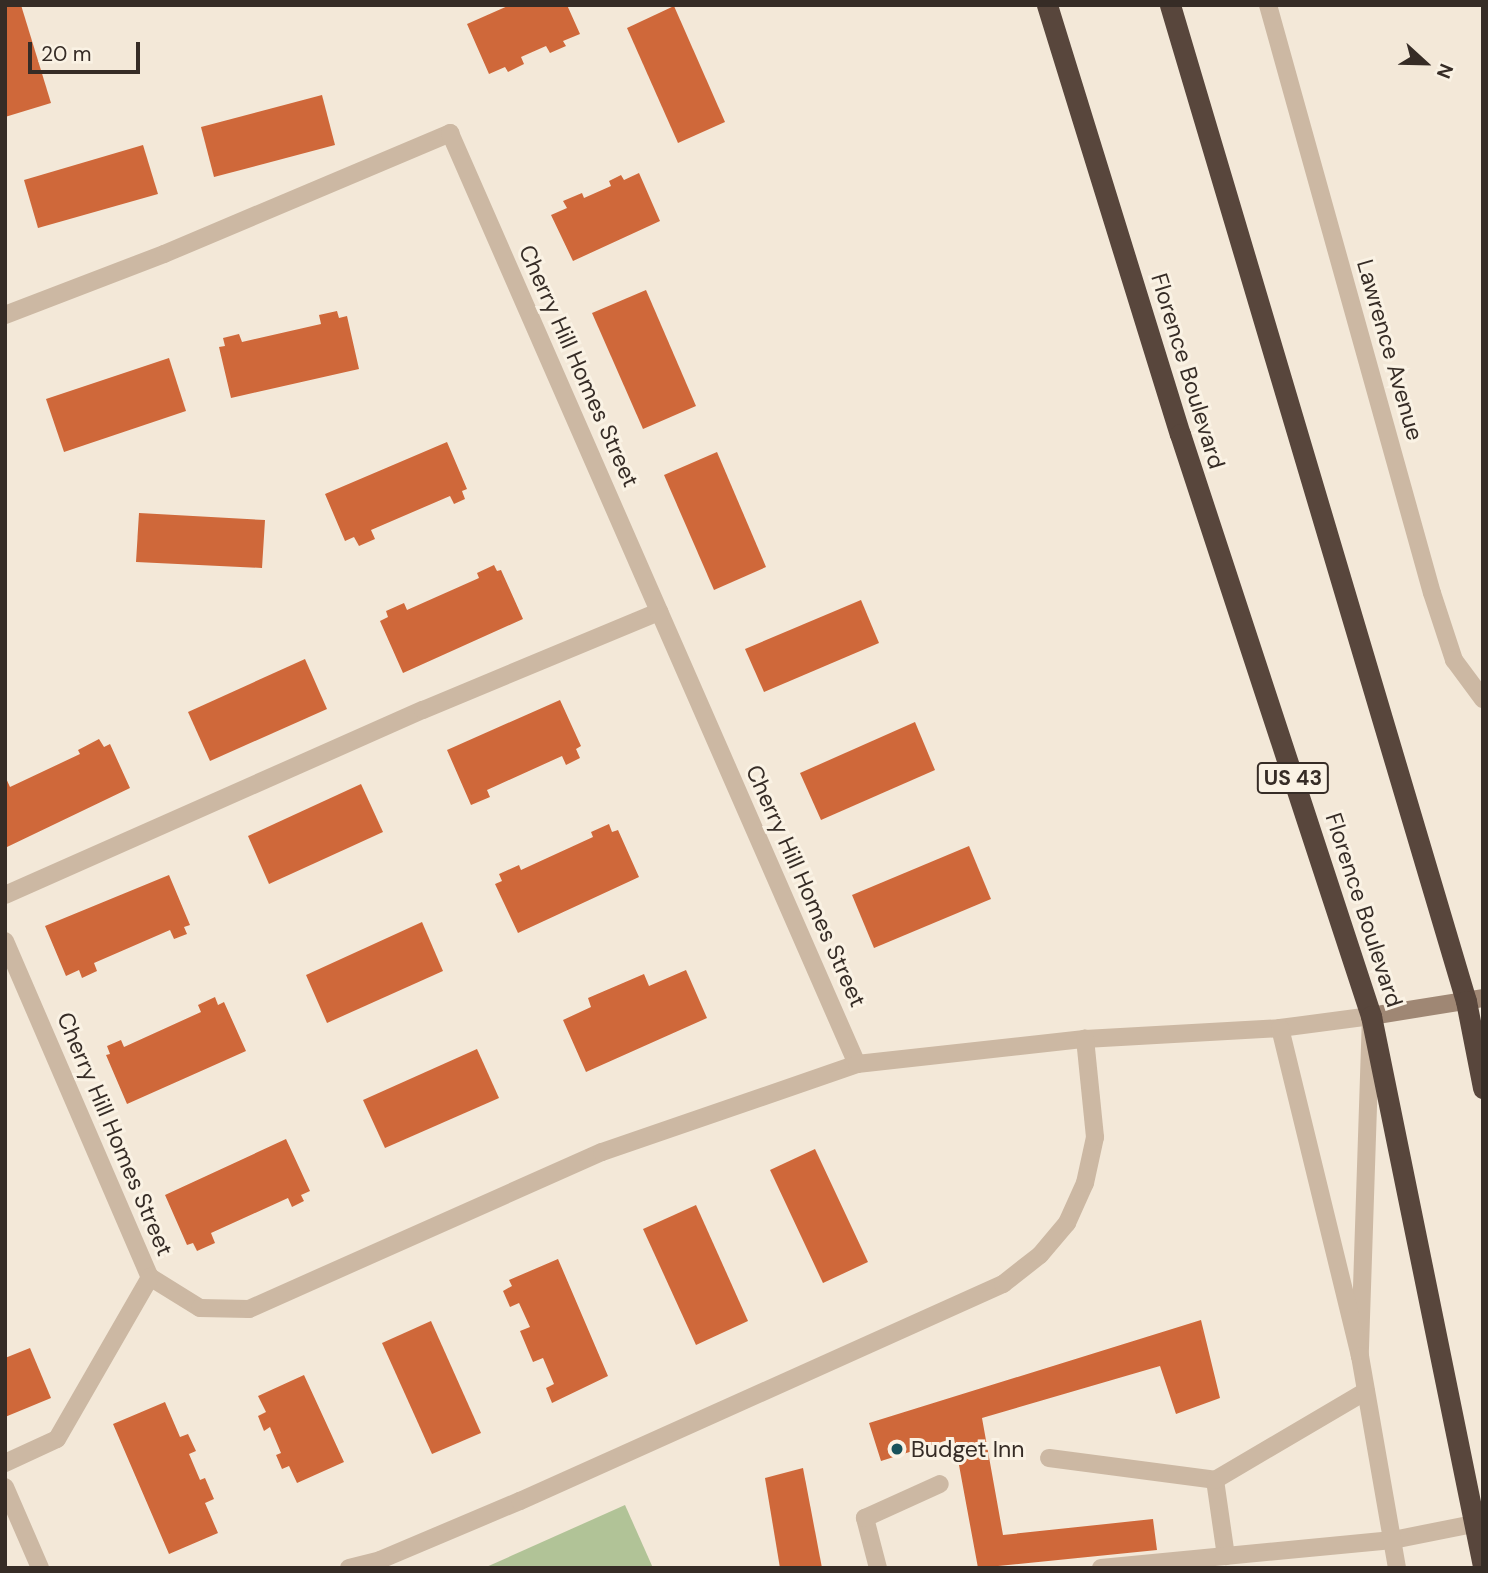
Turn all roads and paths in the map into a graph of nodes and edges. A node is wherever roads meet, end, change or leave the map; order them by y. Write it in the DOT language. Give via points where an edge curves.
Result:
graph roads {
  1 [pos="1047,5"];
  2 [pos="1170,5"];
  3 [pos="1268,5"];
  4 [pos="5,315"];
  5 [pos="660,612"];
  6 [pos="1483,699"];
  7 [pos="5,895"];
  8 [pos="5,941"];
  9 [pos="1475,1000"];
  10 [pos="1371,1016"];
  11 [pos="1280,1028"];
  12 [pos="1085,1040"];
  13 [pos="857,1064"];
  14 [pos="1483,1088"];
  15 [pos="150,1277"];
  16 [pos="1360,1356"];
  17 [pos="1366,1391"];
  18 [pos="1049,1458"];
  19 [pos="5,1463"];
  20 [pos="1215,1480"];
  21 [pos="940,1484"];
  22 [pos="5,1487"];
  23 [pos="1479,1522"];
  24 [pos="1393,1540"];
  25 [pos="1226,1556"];
  26 [pos="1483,1566"];
  27 [pos="40,1568"];
  28 [pos="349,1568"];
  29 [pos="878,1568"];
  30 [pos="1101,1568"];
  31 [pos="1397,1568"];
  1 -- 10 [label="highway, Florence Boulevard / US 43" via="1180,434"];
  2 -- 9 [label="highway"];
  3 -- 6 [label="street, Lawrence Avenue" via="1432,593 1454,660"];
  4 -- 5 [label="street, Cherry Hill Homes Street" via="164,254 450,133"];
  5 -- 7 [label="street" via="423,710"];
  5 -- 13 [label="street, Cherry Hill Homes Street"];
  8 -- 15 [label="street, Cherry Hill Homes Street"];
  9 -- 10 [label="street"];
  9 -- 14 [label="highway"];
  10 -- 11 [label="street"];
  10 -- 16 [label="street"];
  10 -- 23 [label="highway, Florence Boulevard / US 43"];
  11 -- 12 [label="street"];
  11 -- 16 [label="street"];
  12 -- 13 [label="street"];
  12 -- 28 [label="street" via="1095,1138 1085,1183 1067,1223 1040,1255 1003,1284 520,1501 380,1560"];
  13 -- 15 [label="street, Cherry Hill Homes Street" via="602,1152 249,1308 200,1308"];
  15 -- 19 [label="street" via="57,1439"];
  16 -- 17 [label="street"];
  17 -- 20 [label="street"];
  17 -- 24 [label="street"];
  18 -- 20 [label="street"];
  20 -- 25 [label="street"];
  21 -- 29 [label="street" via="865,1518"];
  22 -- 27 [label="street"];
  23 -- 24 [label="street"];
  23 -- 26 [label="highway, Florence Boulevard / US 43"];
  24 -- 25 [label="street"];
  24 -- 31 [label="street"];
  25 -- 30 [label="street"];
}
